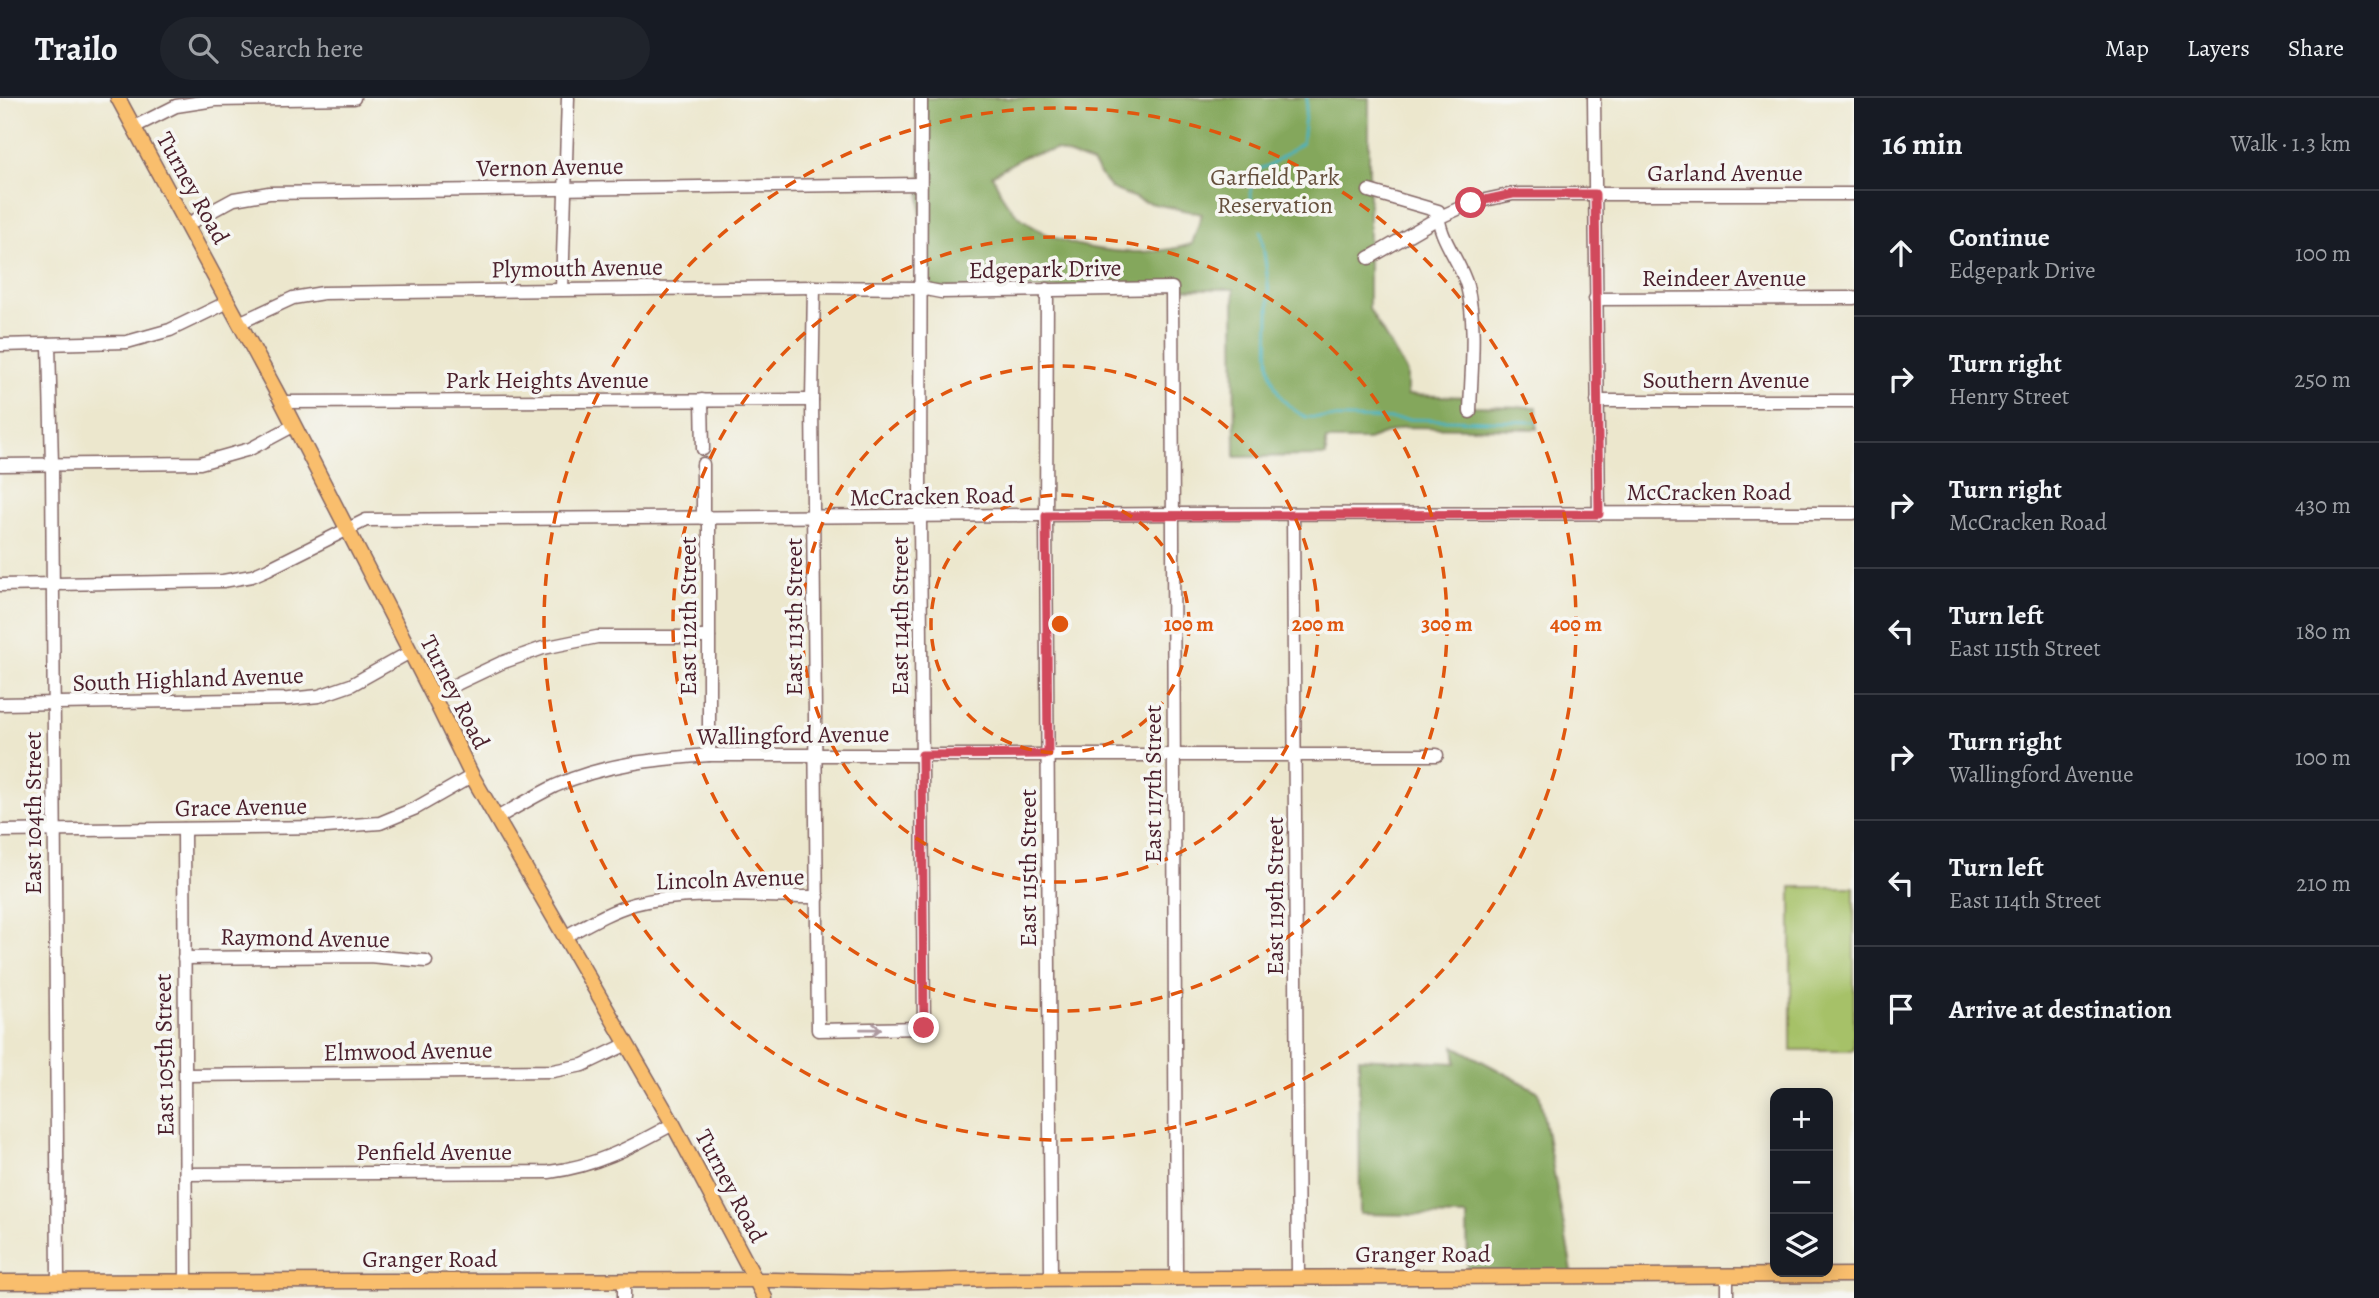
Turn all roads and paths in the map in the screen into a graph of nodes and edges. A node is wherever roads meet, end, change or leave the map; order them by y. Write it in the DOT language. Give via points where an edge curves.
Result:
graph roads {
  1 [pos="118,98"];
  2 [pos="354,98"];
  3 [pos="568,98"];
  4 [pos="921,98"];
  5 [pos="1594,98"];
  6 [pos="134,127"];
  7 [pos="920,184"];
  8 [pos="564,188"];
  9 [pos="1369,191"];
  10 [pos="1595,194"];
  11 [pos="1854,194"];
  12 [pos="1438,218"];
  13 [pos="188,225"];
  14 [pos="1369,258"];
  15 [pos="814,287"];
  16 [pos="920,288"];
  17 [pos="1172,288"];
  18 [pos="562,289"];
  19 [pos="1047,289"];
  20 [pos="1854,298"];
  21 [pos="1595,299"];
  22 [pos="228,302"];
  23 [pos="239,323"];
  24 [pos="49,344"];
  25 [pos="0,345"];
  26 [pos="702,400"];
  27 [pos="813,400"];
  28 [pos="1597,401"];
  29 [pos="1854,401"];
  30 [pos="282,402"];
  31 [pos="1470,412"];
  32 [pos="293,426"];
  33 [pos="703,449"];
  34 [pos="703,464"];
  35 [pos="0,465"];
  36 [pos="52,465"];
  37 [pos="1854,513"];
  38 [pos="1172,514"];
  39 [pos="1293,514"];
  40 [pos="1599,514"];
  41 [pos="1046,516"];
  42 [pos="920,517"];
  43 [pos="706,518"];
  44 [pos="814,518"];
  45 [pos="347,528"];
  46 [pos="0,585"];
  47 [pos="52,585"];
  48 [pos="709,637"];
  49 [pos="410,652"];
  50 [pos="434,698"];
  51 [pos="54,703"];
  52 [pos="0,704"];
  53 [pos="1048,754"];
  54 [pos="709,755"];
  55 [pos="816,755"];
  56 [pos="922,755"];
  57 [pos="1437,755"];
  58 [pos="1174,756"];
  59 [pos="1295,756"];
  60 [pos="472,776"];
  61 [pos="497,818"];
  62 [pos="184,829"];
  63 [pos="0,831"];
  64 [pos="54,831"];
  65 [pos="818,897"];
  66 [pos="566,936"];
  67 [pos="184,958"];
  68 [pos="426,961"];
  69 [pos="818,1030"];
  70 [pos="625,1045"];
  71 [pos="186,1074"];
  72 [pos="673,1124"];
  73 [pos="186,1174"];
  74 [pos="1854,1275"];
  75 [pos="1298,1277"];
  76 [pos="1727,1277"];
  77 [pos="1051,1279"];
  78 [pos="1176,1279"];
  79 [pos="755,1280"];
  80 [pos="58,1281"];
  81 [pos="186,1281"];
  82 [pos="0,1282"];
  83 [pos="624,1282"];
  84 [pos="624,1298"];
  85 [pos="765,1298"];
  86 [pos="1727,1298"];
  1 -- 6 [label="main road, Turney Road"];
  2 -- 6 [label="street" via="215,100 176,106"];
  3 -- 8 [label="street"];
  4 -- 7 [label="street, East 114th Street"];
  5 -- 10 [label="street"];
  6 -- 13 [label="main road, Turney Road"];
  7 -- 8 [label="street, Vernon Avenue"];
  7 -- 16 [label="street, East 114th Street"];
  8 -- 13 [label="street, Vernon Avenue" via="269,193 234,199"];
  8 -- 18 [label="street"];
  9 -- 12 [label="street" via="1438,211"];
  10 -- 11 [label="street, Garland Avenue"];
  10 -- 12 [label="street" via="1513,194 1471,203"];
  10 -- 21 [label="street"];
  12 -- 14 [label="street"];
  12 -- 31 [label="street" via="1467,287"];
  13 -- 22 [label="main road, Turney Road"];
  15 -- 16 [label="street, Plymouth Avenue"];
  15 -- 18 [label="street, Plymouth Avenue"];
  15 -- 27 [label="street, East 113th Street"];
  16 -- 19 [label="street, Edgepark Drive" via="941,292"];
  16 -- 42 [label="street, East 114th Street"];
  17 -- 19 [label="street, Edgepark Drive"];
  17 -- 38 [label="street, East 117th Street"];
  18 -- 23 [label="street, Plymouth Avenue" via="323,293 293,298"];
  19 -- 41 [label="street, East 115th Street"];
  20 -- 21 [label="street, Reindeer Avenue"];
  21 -- 28 [label="street"];
  22 -- 23 [label="main road, Turney Road"];
  22 -- 24 [label="street" via="150,337 118,343"];
  23 -- 30 [label="main road, Turney Road"];
  24 -- 25 [label="street"];
  24 -- 36 [label="street, East 104th Street"];
  26 -- 27 [label="street, Park Heights Avenue"];
  26 -- 30 [label="street, Park Heights Avenue"];
  26 -- 33 [label="street"];
  27 -- 44 [label="street, East 113th Street"];
  28 -- 29 [label="street, Southern Avenue"];
  28 -- 40 [label="street"];
  30 -- 32 [label="main road, Turney Road"];
  32 -- 36 [label="street" via="250,449 200,463"];
  32 -- 45 [label="main road, Turney Road"];
  34 -- 43 [label="street, East 112th Street"];
  35 -- 36 [label="street"];
  36 -- 47 [label="street, East 104th Street"];
  37 -- 40 [label="street, McCracken Road"];
  38 -- 39 [label="street, McCracken Road"];
  38 -- 41 [label="street, McCracken Road"];
  38 -- 58 [label="street, East 117th Street"];
  39 -- 40 [label="street, McCracken Road"];
  39 -- 59 [label="street, East 119th Street"];
  41 -- 42 [label="street, McCracken Road"];
  41 -- 53 [label="street, East 115th Street"];
  42 -- 44 [label="street, McCracken Road"];
  42 -- 56 [label="street, East 114th Street"];
  43 -- 44 [label="street, McCracken Road"];
  43 -- 45 [label="street, McCracken Road" via="366,520"];
  43 -- 48 [label="street, East 112th Street"];
  44 -- 55 [label="street, East 113th Street"];
  45 -- 47 [label="street, McCracken Road" via="252,576 223,581"];
  45 -- 49 [label="main road, Turney Road"];
  46 -- 47 [label="street, McCracken Road"];
  47 -- 51 [label="street, East 104th Street"];
  48 -- 50 [label="street" via="597,637 544,648 501,663"];
  48 -- 54 [label="street, East 112th Street"];
  49 -- 50 [label="main road, Turney Road"];
  49 -- 51 [label="street, South Highland Avenue" via="351,685 319,696"];
  50 -- 60 [label="main road, Turney Road"];
  51 -- 52 [label="street, South Highland Avenue"];
  51 -- 64 [label="street, East 104th Street"];
  53 -- 56 [label="street, Wallingford Avenue"];
  53 -- 58 [label="street, Wallingford Avenue"];
  53 -- 77 [label="street, East 115th Street"];
  54 -- 55 [label="street, Wallingford Avenue"];
  54 -- 61 [label="street, Wallingford Avenue" via="605,769 556,786"];
  55 -- 56 [label="street, Wallingford Avenue"];
  55 -- 65 [label="street, East 113th Street"];
  69 -- 56 [label="street, East 114th Street, one-way" via="924,1028"];
  57 -- 59 [label="street, Wallingford Avenue"];
  58 -- 59 [label="street, Wallingford Avenue"];
  58 -- 78 [label="street, East 117th Street"];
  59 -- 75 [label="street, East 119th Street"];
  60 -- 61 [label="main road, Turney Road"];
  60 -- 62 [label="street, Grace Avenue" via="380,823"];
  61 -- 66 [label="main road, Turney Road"];
  62 -- 64 [label="street, Grace Avenue"];
  62 -- 67 [label="street, East 105th Street"];
  63 -- 64 [label="street, Grace Avenue"];
  64 -- 80 [label="street, East 104th Street"];
  65 -- 66 [label="street, Lincoln Avenue" via="683,897 634,904"];
  65 -- 69 [label="street, East 113th Street"];
  66 -- 70 [label="main road, Turney Road"];
  67 -- 68 [label="street, Raymond Avenue" via="369,956"];
  67 -- 71 [label="street, East 105th Street"];
  70 -- 71 [label="street, Elmwood Avenue" via="583,1065 553,1071"];
  70 -- 72 [label="main road, Turney Road"];
  71 -- 73 [label="street, East 105th Street"];
  72 -- 73 [label="street, Penfield Avenue" via="614,1156 577,1169 549,1172"];
  72 -- 79 [label="main road, Turney Road"];
  73 -- 81 [label="street, East 105th Street"];
  74 -- 76 [label="main road, Granger Road"];
  75 -- 76 [label="main road, Granger Road"];
  75 -- 78 [label="main road, Granger Road"];
  76 -- 86 [label="street"];
  77 -- 78 [label="main road, Granger Road"];
  77 -- 79 [label="main road, Granger Road"];
  79 -- 83 [label="main road, Granger Road"];
  79 -- 85 [label="main road, Turney Road"];
  80 -- 81 [label="main road, Granger Road"];
  80 -- 82 [label="main road, Granger Road"];
  81 -- 83 [label="main road, Granger Road"];
  83 -- 84 [label="street"];
}
